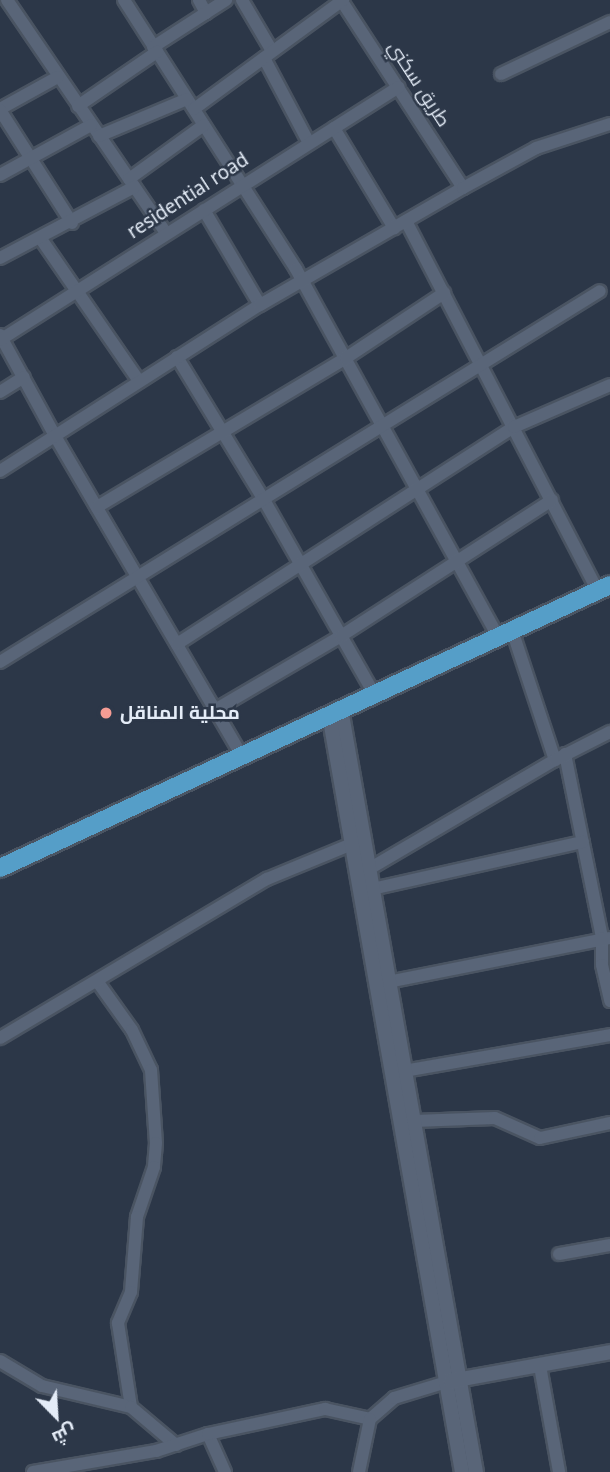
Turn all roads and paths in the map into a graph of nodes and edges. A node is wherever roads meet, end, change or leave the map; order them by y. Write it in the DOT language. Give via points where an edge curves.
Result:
graph roads {
  1 [pos="124,0"];
  2 [pos="199,0"];
  3 [pos="226,0"];
  4 [pos="242,0"];
  5 [pos="342,0"];
  6 [pos="14,2"];
  7 [pos="206,13"];
  8 [pos="610,22"];
  9 [pos="155,49"];
  10 [pos="268,55"];
  11 [pos="502,74"];
  12 [pos="58,77"];
  13 [pos="398,87"];
  14 [pos="190,104"];
  15 [pos="78,106"];
  16 [pos="0,109"];
  17 [pos="610,124"];
  18 [pos="204,125"];
  19 [pos="334,128"];
  20 [pos="95,131"];
  21 [pos="309,143"];
  22 [pos="32,158"];
  23 [pos="0,175"];
  24 [pos="131,183"];
  25 [pos="242,184"];
  26 [pos="463,188"];
  27 [pos="204,210"];
  28 [pos="406,221"];
  29 [pos="72,223"];
  30 [pos="394,228"];
  31 [pos="166,233"];
  32 [pos="41,239"];
  33 [pos="0,258"];
  34 [pos="301,280"];
  35 [pos="78,290"];
  36 [pos="600,291"];
  37 [pos="444,293"];
  38 [pos="260,305"];
  39 [pos="1,338"];
  40 [pos="177,357"];
  41 [pos="346,358"];
  42 [pos="482,365"];
  43 [pos="24,377"];
  44 [pos="139,381"];
  45 [pos="610,385"];
  46 [pos="0,392"];
  47 [pos="384,425"];
  48 [pos="514,427"];
  49 [pos="222,432"];
  50 [pos="55,436"];
  51 [pos="0,471"];
  52 [pos="419,488"];
  53 [pos="264,500"];
  54 [pos="552,500"];
  55 [pos="97,507"];
  56 [pos="458,561"];
  57 [pos="301,564"];
  58 [pos="137,575"];
  59 [pos="604,588"];
  60 [pos="505,633"];
  61 [pos="341,636"];
  62 [pos="177,643"];
  63 [pos="0,662"];
  64 [pos="374,694"];
  65 [pos="215,710"];
  66 [pos="335,711"];
  67 [pos="610,732"];
  68 [pos="241,754"];
  69 [pos="560,757"];
  70 [pos="583,842"];
  71 [pos="352,844"];
  72 [pos="0,868"];
  73 [pos="369,869"];
  74 [pos="372,889"];
  75 [pos="606,938"];
  76 [pos="97,981"];
  77 [pos="388,982"];
  78 [pos="610,1001"];
  79 [pos="610,1035"];
  80 [pos="0,1038"];
  81 [pos="404,1071"];
  82 [pos="414,1121"];
  83 [pos="610,1122"];
  84 [pos="610,1245"];
  85 [pos="559,1254"];
  86 [pos="610,1352"];
  87 [pos="0,1361"];
  88 [pos="540,1366"];
  89 [pos="453,1380"];
  90 [pos="131,1407"];
  91 [pos="370,1419"];
  92 [pos="208,1434"];
  93 [pos="176,1445"];
  94 [pos="33,1472"];
  95 [pos="225,1472"];
  96 [pos="359,1472"];
  97 [pos="463,1472"];
  98 [pos="476,1472"];
  99 [pos="559,1472"];
  1 -- 9 [label="street"];
  2 -- 7 [label="street"];
  3 -- 7 [label="street"];
  4 -- 10 [label="street"];
  5 -- 10 [label="street, طريق سكني"];
  5 -- 13 [label="street, طريق سكني"];
  6 -- 12 [label="street"];
  7 -- 9 [label="street"];
  8 -- 11 [label="street"];
  9 -- 14 [label="street"];
  9 -- 15 [label="street"];
  10 -- 14 [label="street, طريق سكني"];
  10 -- 21 [label="street"];
  12 -- 15 [label="street"];
  12 -- 16 [label="street"];
  13 -- 19 [label="street, residential road"];
  13 -- 26 [label="street, طريق سكني"];
  14 -- 18 [label="street"];
  14 -- 20 [label="street, طريق سكني"];
  15 -- 20 [label="street"];
  16 -- 22 [label="street"];
  17 -- 26 [label="street" via="536,148"];
  18 -- 24 [label="street"];
  18 -- 25 [label="street"];
  19 -- 21 [label="street, residential road"];
  19 -- 30 [label="street"];
  20 -- 22 [label="street, طريق سكني"];
  20 -- 24 [label="street"];
  21 -- 25 [label="street, residential road"];
  22 -- 23 [label="street, طريق سكني"];
  22 -- 29 [label="street"];
  24 -- 29 [label="street"];
  24 -- 31 [label="street"];
  25 -- 27 [label="street, residential road"];
  25 -- 34 [label="street"];
  26 -- 28 [label="street"];
  27 -- 31 [label="street, residential road"];
  27 -- 38 [label="street"];
  28 -- 30 [label="street"];
  28 -- 37 [label="street"];
  29 -- 32 [label="street"];
  30 -- 34 [label="street"];
  31 -- 35 [label="street, residential road"];
  32 -- 33 [label="street"];
  32 -- 35 [label="street"];
  34 -- 38 [label="street"];
  34 -- 41 [label="street"];
  35 -- 39 [label="street, residential road"];
  35 -- 44 [label="street"];
  36 -- 42 [label="street"];
  37 -- 41 [label="street"];
  37 -- 42 [label="street"];
  38 -- 40 [label="street"];
  39 -- 43 [label="street"];
  40 -- 44 [label="street"];
  40 -- 49 [label="street"];
  41 -- 47 [label="street"];
  41 -- 49 [label="street"];
  42 -- 47 [label="street"];
  42 -- 48 [label="street"];
  43 -- 46 [label="street"];
  43 -- 50 [label="street"];
  44 -- 50 [label="street"];
  45 -- 48 [label="street"];
  47 -- 52 [label="street"];
  47 -- 53 [label="street"];
  48 -- 52 [label="street"];
  48 -- 54 [label="street"];
  49 -- 53 [label="street"];
  49 -- 55 [label="street"];
  50 -- 51 [label="street"];
  50 -- 55 [label="street"];
  52 -- 56 [label="street"];
  52 -- 57 [label="street"];
  53 -- 57 [label="street"];
  53 -- 58 [label="street"];
  54 -- 56 [label="street"];
  54 -- 59 [label="street"];
  55 -- 58 [label="street"];
  56 -- 60 [label="street"];
  56 -- 61 [label="street"];
  57 -- 61 [label="street"];
  57 -- 62 [label="street"];
  58 -- 62 [label="street"];
  58 -- 63 [label="street"];
  59 -- 60 [label="main road"];
  60 -- 64 [label="main road"];
  60 -- 69 [label="street"];
  61 -- 64 [label="street"];
  61 -- 65 [label="street"];
  62 -- 65 [label="street"];
  64 -- 66 [label="main road"];
  65 -- 68 [label="street"];
  66 -- 68 [label="main road"];
  66 -- 71 [label="street"];
  66 -- 73 [label="street"];
  67 -- 69 [label="street"];
  68 -- 72 [label="main road"];
  69 -- 70 [label="street"];
  69 -- 73 [label="street"];
  70 -- 74 [label="street"];
  70 -- 75 [label="street"];
  71 -- 76 [label="street" via="267,879"];
  71 -- 89 [label="street"];
  73 -- 74 [label="street"];
  74 -- 77 [label="street"];
  75 -- 77 [label="street"];
  75 -- 78 [label="street" via="602,965"];
  76 -- 80 [label="street"];
  76 -- 90 [label="street" via="132,1030 151,1070 154,1167 137,1217 131,1292 118,1323"];
  77 -- 81 [label="street"];
  79 -- 81 [label="street"];
  81 -- 82 [label="street"];
  82 -- 83 [label="street" via="495,1118 540,1138"];
  82 -- 89 [label="street"];
  84 -- 85 [label="street"];
  86 -- 88 [label="street"];
  87 -- 90 [label="street" via="42,1386"];
  88 -- 89 [label="street"];
  88 -- 99 [label="street"];
  89 -- 91 [label="street" via="394,1398"];
  89 -- 97 [label="street"];
  89 -- 98 [label="street"];
  90 -- 93 [label="street"];
  91 -- 92 [label="street" via="326,1409"];
  91 -- 96 [label="street"];
  92 -- 93 [label="street"];
  92 -- 95 [label="street"];
  93 -- 94 [label="street"];
}
